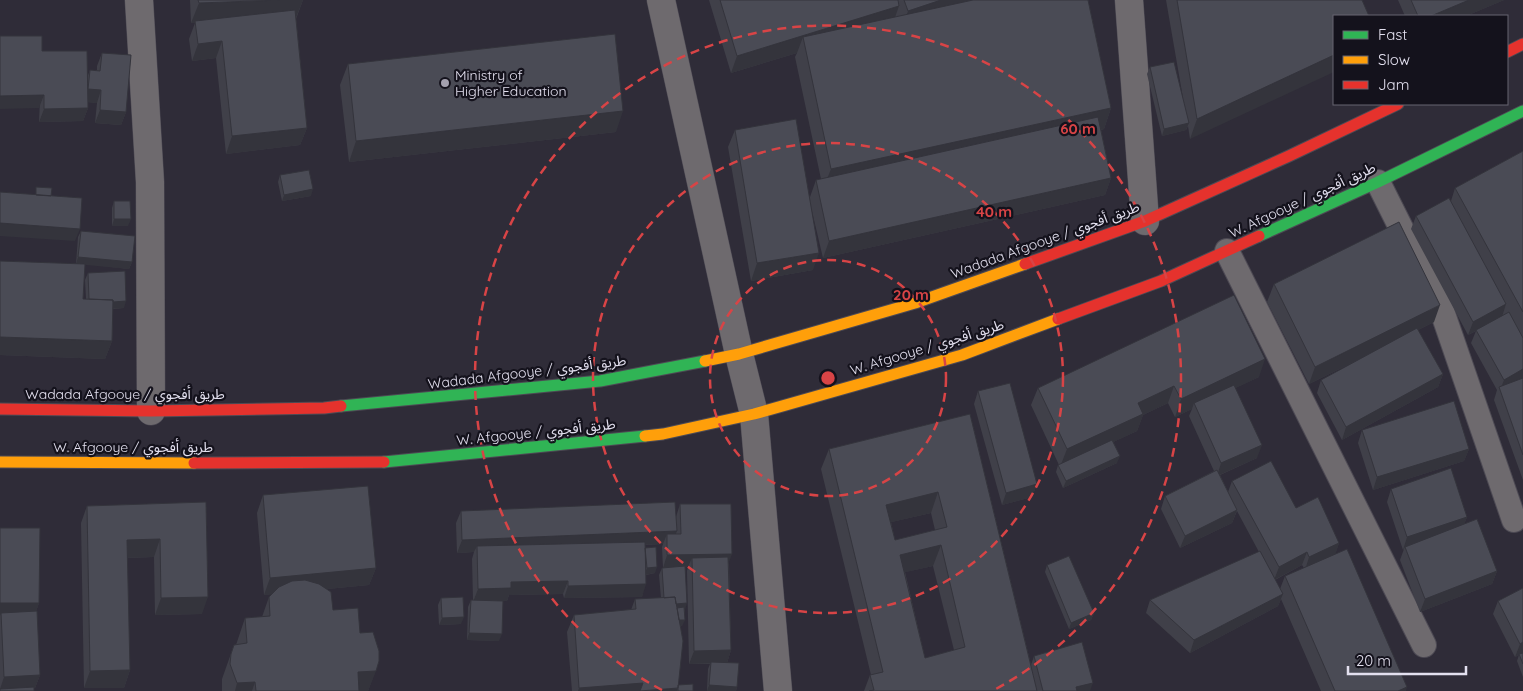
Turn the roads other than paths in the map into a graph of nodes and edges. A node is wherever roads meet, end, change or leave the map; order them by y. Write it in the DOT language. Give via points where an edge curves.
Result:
graph roads {
  1 [pos="139,0"];
  2 [pos="661,0"];
  3 [pos="1129,0"];
  4 [pos="1523,44"];
  5 [pos="1508,52"];
  6 [pos="1396,105"];
  7 [pos="1523,111"];
  8 [pos="1378,182"];
  9 [pos="1145,221"];
  10 [pos="1228,251"];
  11 [pos="740,354"];
  12 [pos="0,409"];
  13 [pos="151,411"];
  14 [pos="754,414"];
  15 [pos="0,462"];
  16 [pos="1514,520"];
  17 [pos="1424,645"];
  18 [pos="778,691"];
  1 -- 13 [label="street" via="150,182"];
  2 -- 11 [label="street"];
  3 -- 9 [label="street"];
  4 -- 5 [label="highway"];
  6 -- 9 [label="highway, Wadada Afgooye / طريق أفجوي"];
  7 -- 8 [label="highway, W. Afgooye / طريق أفجوي"];
  8 -- 10 [label="highway, W. Afgooye / طريق أفجوي"];
  8 -- 16 [label="lane" via="1441,308"];
  9 -- 11 [label="highway, Wadada Afgooye / طريق أفجوي" via="915,303"];
  10 -- 14 [label="highway, W. Afgooye / طريق أفجوي" via="1161,281 962,355"];
  10 -- 17 [label="lane"];
  11 -- 13 [label="highway, Wadada Afgooye / طريق أفجوي" via="600,381 430,399 324,408"];
  11 -- 14 [label="street"];
  12 -- 13 [label="highway, Wadada Afgooye / طريق أفجوي"];
  14 -- 15 [label="highway, W. Afgooye / طريق أفجوي" via="663,434 378,463"];
  14 -- 18 [label="street"];
}
